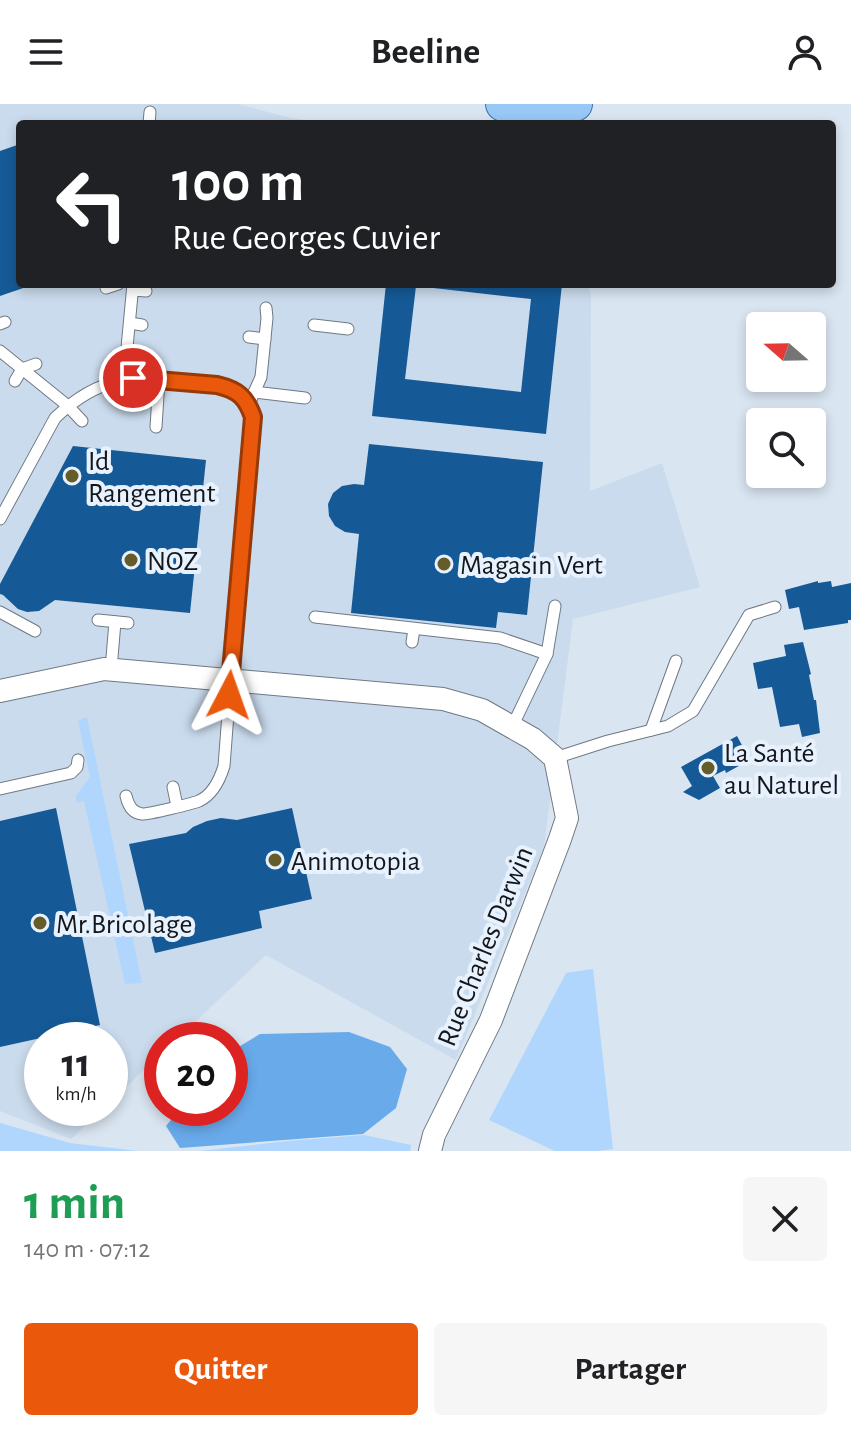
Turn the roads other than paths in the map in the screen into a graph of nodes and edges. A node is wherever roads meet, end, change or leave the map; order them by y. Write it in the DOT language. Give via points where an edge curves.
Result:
graph roads {
  1 [pos="503,104"];
  2 [pos="575,104"];
  3 [pos="137,288"];
  4 [pos="266,308"];
  5 [pos="314,325"];
  6 [pos="133,327"];
  7 [pos="348,329"];
  8 [pos="114,337"];
  9 [pos="249,337"];
  10 [pos="265,339"];
  11 [pos="0,351"];
  12 [pos="36,364"];
  13 [pos="22,369"];
  14 [pos="124,379"];
  15 [pos="159,380"];
  16 [pos="15,381"];
  17 [pos="251,398"];
  18 [pos="305,398"];
  19 [pos="68,406"];
  20 [pos="82,421"];
  21 [pos="156,427"];
  22 [pos="0,519"];
  23 [pos="555,606"];
  24 [pos="775,607"];
  25 [pos="0,612"];
  26 [pos="315,617"];
  27 [pos="98,620"];
  28 [pos="414,629"];
  29 [pos="35,631"];
  30 [pos="412,642"];
  31 [pos="547,654"];
  32 [pos="676,661"];
  33 [pos="111,669"];
  34 [pos="230,680"];
  35 [pos="0,691"];
  36 [pos="512,727"];
  37 [pos="651,730"];
  38 [pos="555,758"];
  39 [pos="78,760"];
  40 [pos="173,787"];
  41 [pos="0,789"];
  42 [pos="126,796"];
  43 [pos="177,806"];
  44 [pos="430,1151"];
  1 -- 2 [label="main road"];
  3 -- 6 [label="lane"];
  4 -- 10 [label="lane"];
  5 -- 7 [label="lane"];
  6 -- 8 [label="lane"];
  6 -- 14 [label="lane"];
  9 -- 10 [label="lane"];
  10 -- 17 [label="lane" via="261,377"];
  11 -- 13 [label="lane"];
  12 -- 13 [label="lane"];
  13 -- 16 [label="lane"];
  13 -- 19 [label="lane"];
  14 -- 15 [label="lane"];
  14 -- 19 [label="lane" via="90,390"];
  15 -- 17 [label="lane" via="217,385"];
  15 -- 21 [label="lane"];
  17 -- 18 [label="lane"];
  17 -- 34 [label="lane"];
  19 -- 20 [label="lane"];
  19 -- 22 [label="lane" via="55,418"];
  23 -- 31 [label="lane"];
  24 -- 37 [label="lane" via="749,615 693,711"];
  25 -- 29 [label="lane"];
  26 -- 28 [label="lane"];
  27 -- 33 [label="lane" via="121,622"];
  28 -- 30 [label="lane"];
  28 -- 31 [label="lane" via="500,638"];
  31 -- 36 [label="lane"];
  32 -- 37 [label="lane"];
  33 -- 34 [label="street"];
  33 -- 35 [label="street"];
  34 -- 36 [label="street" via="443,699 482,710"];
  34 -- 43 [label="lane" via="221,776 200,801"];
  36 -- 38 [label="street"];
  37 -- 38 [label="lane"];
  38 -- 44 [label="street, Rue Charles Darwin" via="567,818 491,1020"];
  39 -- 41 [label="lane" via="71,773 32,776"];
  40 -- 43 [label="lane"];
  42 -- 43 [label="lane" via="129,807 142,814"];
}
